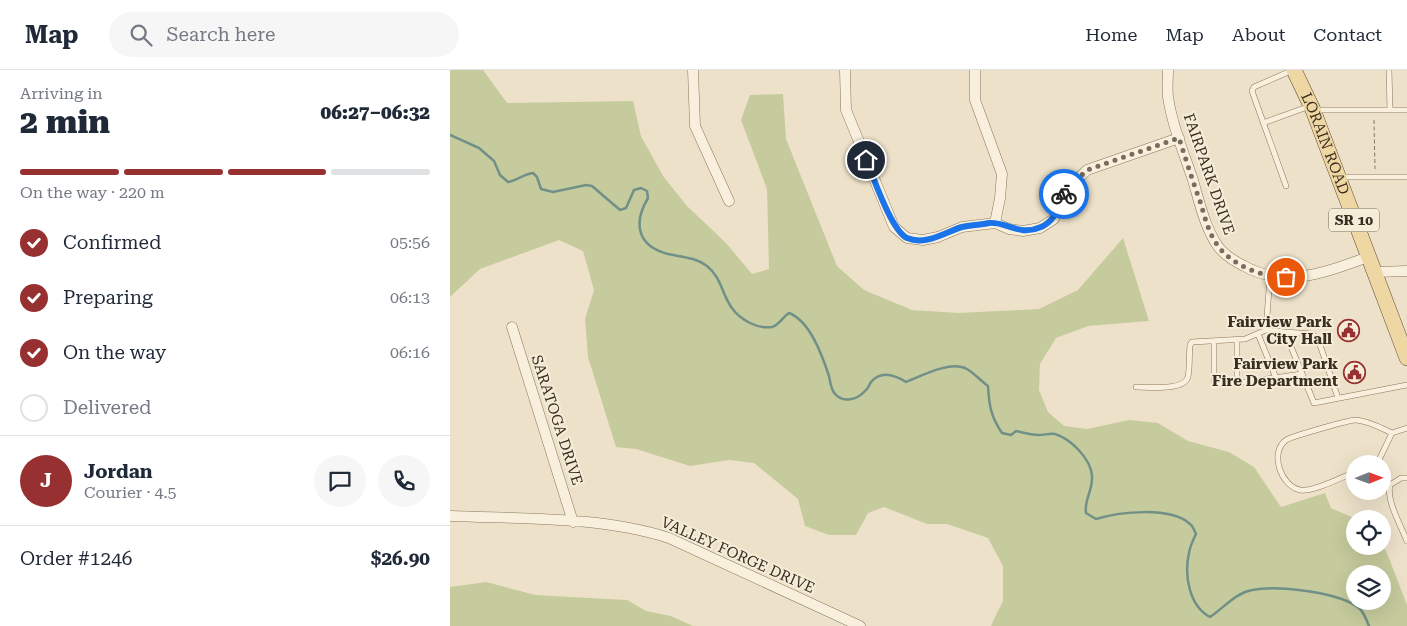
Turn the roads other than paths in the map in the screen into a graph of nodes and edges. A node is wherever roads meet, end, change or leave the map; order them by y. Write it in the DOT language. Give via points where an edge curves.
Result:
graph roads {
  1 [pos="693,70"];
  2 [pos="845,70"];
  3 [pos="975,70"];
  4 [pos="1169,70"];
  5 [pos="1294,70"];
  6 [pos="1389,70"];
  7 [pos="1312,108"];
  8 [pos="1390,110"];
  9 [pos="1407,110"];
  10 [pos="1263,123"];
  11 [pos="1179,138"];
  12 [pos="1338,177"];
  13 [pos="1407,177"];
  14 [pos="1286,186"];
  15 [pos="729,201"];
  16 [pos="995,222"];
  17 [pos="1368,257"];
  18 [pos="1407,271"];
  19 [pos="1375,272"];
  20 [pos="1270,276"];
  21 [pos="512,327"];
  22 [pos="1266,330"];
  23 [pos="1285,332"];
  24 [pos="1258,334"];
  25 [pos="1238,340"];
  26 [pos="1214,341"];
  27 [pos="1407,358"];
  28 [pos="1302,374"];
  29 [pos="1276,378"];
  30 [pos="1237,383"];
  31 [pos="1407,385"];
  32 [pos="1136,388"];
  33 [pos="1338,398"];
  34 [pos="1407,428"];
  35 [pos="1392,433"];
  36 [pos="1381,455"];
  37 [pos="1346,476"];
  38 [pos="1407,478"];
  39 [pos="450,516"];
  40 [pos="573,522"];
  41 [pos="1407,541"];
  42 [pos="860,626"];
  1 -- 15 [label="street" via="695,126"];
  2 -- 16 [label="street" via="846,110 894,227 907,238 923,240 962,227"];
  3 -- 16 [label="street" via="975,100 1002,174"];
  4 -- 11 [label="street, FAIRPARK DRIVE" via="1168,96"];
  5 -- 7 [label="main road, LORAIN ROAD / SR 10"];
  5 -- 10 [label="lane" via="1254,87 1252,91"];
  6 -- 8 [label="lane"];
  7 -- 8 [label="lane"];
  7 -- 10 [label="lane"];
  7 -- 12 [label="main road, LORAIN ROAD / SR 10"];
  8 -- 9 [label="lane"];
  10 -- 14 [label="lane"];
  11 -- 16 [label="street" via="1087,170 1067,189 1054,219 1040,228 1023,231"];
  11 -- 20 [label="street, FAIRPARK DRIVE" via="1210,232 1219,247 1234,261"];
  12 -- 13 [label="lane"];
  12 -- 17 [label="main road, LORAIN ROAD / SR 10"];
  17 -- 19 [label="main road, LORAIN ROAD / SR 10"];
  17 -- 20 [label="street, FAIRPARK DRIVE" via="1325,273"];
  18 -- 19 [label="street"];
  19 -- 27 [label="main road, LORAIN ROAD / SR 10"];
  20 -- 22 [label="lane"];
  21 -- 40 [label="street, SARATOGA DRIVE"];
  22 -- 23 [label="lane"];
  22 -- 24 [label="lane"];
  23 -- 28 [label="lane"];
  23 -- 33 [label="lane" via="1312,334 1318,339"];
  24 -- 25 [label="lane"];
  24 -- 29 [label="lane"];
  25 -- 26 [label="lane"];
  25 -- 30 [label="lane"];
  26 -- 30 [label="lane" via="1214,384"];
  26 -- 32 [label="lane" via="1192,342 1188,376 1184,383"];
  28 -- 29 [label="lane"];
  28 -- 33 [label="lane" via="1314,403"];
  29 -- 30 [label="lane"];
  31 -- 33 [label="lane"];
  34 -- 35 [label="lane"];
  35 -- 36 [label="lane"];
  35 -- 37 [label="lane" via="1354,419 1286,440 1278,452 1278,464 1287,482 1299,490 1312,489"];
  38 -- 41 [label="lane" via="1401,478 1389,488"];
  39 -- 40 [label="street, VALLEY FORGE DRIVE"];
  40 -- 42 [label="street, VALLEY FORGE DRIVE" via="613,524 669,538"];
}
